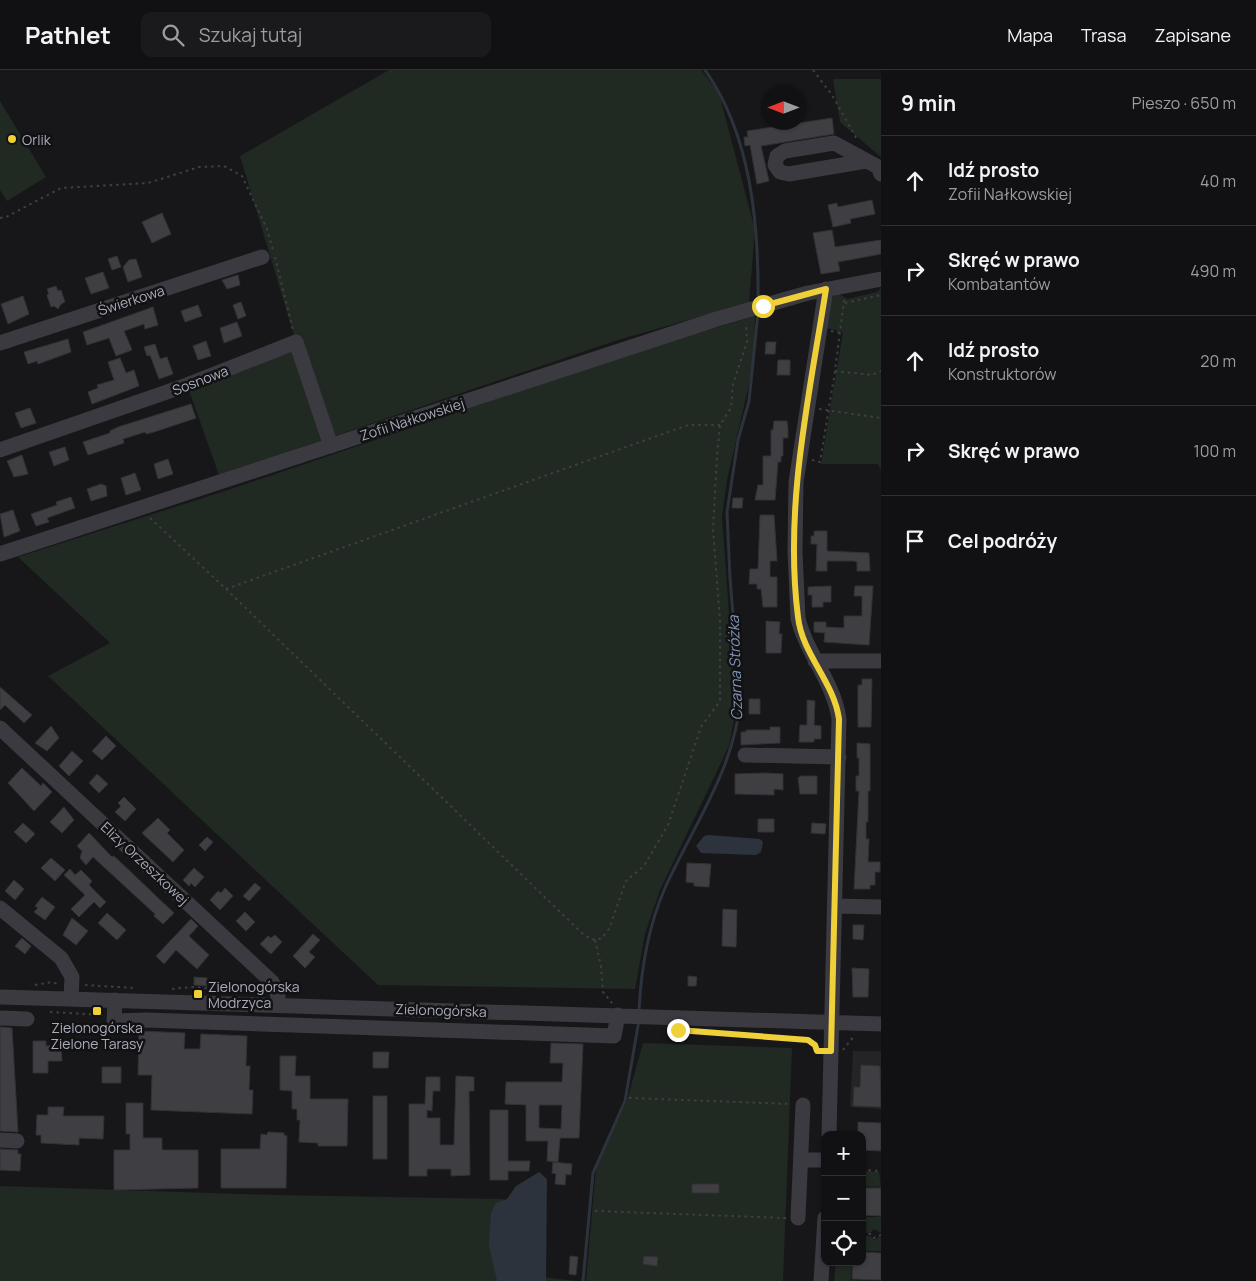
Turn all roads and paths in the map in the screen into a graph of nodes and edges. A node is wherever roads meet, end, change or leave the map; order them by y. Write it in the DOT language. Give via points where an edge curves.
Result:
graph roads {
  1 [pos="813,70"];
  2 [pos="866,161"];
  3 [pos="881,174"];
  4 [pos="0,218"];
  5 [pos="262,257"];
  6 [pos="881,279"];
  7 [pos="834,288"];
  8 [pos="881,295"];
  9 [pos="845,303"];
  10 [pos="754,308"];
  11 [pos="296,342"];
  12 [pos="0,343"];
  13 [pos="835,371"];
  14 [pos="881,371"];
  15 [pos="807,406"];
  16 [pos="828,411"];
  17 [pos="881,418"];
  18 [pos="720,425"];
  19 [pos="330,446"];
  20 [pos="0,450"];
  21 [pos="799,458"];
  22 [pos="144,507"];
  23 [pos="0,554"];
  24 [pos="226,589"];
  25 [pos="815,661"];
  26 [pos="881,661"];
  27 [pos="0,728"];
  28 [pos="744,755"];
  29 [pos="839,757"];
  30 [pos="836,906"];
  31 [pos="881,907"];
  32 [pos="0,908"];
  33 [pos="595,940"];
  34 [pos="0,997"];
  35 [pos="71,999"];
  36 [pos="115,1000"];
  37 [pos="274,1005"];
  38 [pos="375,1008"];
  39 [pos="527,1013"];
  40 [pos="623,1016"];
  41 [pos="0,1018"];
  42 [pos="27,1019"];
  43 [pos="832,1022"];
  44 [pos="268,1024"];
  45 [pos="881,1024"];
  46 [pos="374,1028"];
  47 [pos="687,1031"];
  48 [pos="526,1033"];
  49 [pos="854,1035"];
  50 [pos="831,1051"];
  51 [pos="629,1098"];
  52 [pos="803,1105"];
  53 [pos="829,1131"];
  54 [pos="0,1140"];
  55 [pos="17,1141"];
  56 [pos="801,1160"];
  57 [pos="821,1160"];
  58 [pos="866,1170"];
  59 [pos="881,1171"];
  60 [pos="595,1212"];
  61 [pos="798,1218"];
  62 [pos="825,1221"];
  63 [pos="866,1234"];
  64 [pos="879,1235"];
  65 [pos="820,1281"];
  1 -- 2 [label="path" via="832,95"];
  2 -- 2 [label="street" via="834,143 785,151 776,156 775,164 780,172 789,174"];
  2 -- 3 [label="street" via="878,167"];
  4 -- 11 [label="path" via="61,188 148,183 199,167 224,166 242,176 268,229"];
  5 -- 12 [label="street, Świerkowa"];
  6 -- 7 [label="street, Zofii Nałkowskiej"];
  7 -- 9 [label="path"];
  7 -- 10 [label="street, Zofii Nałkowskiej"];
  7 -- 15 [label="street"];
  8 -- 9 [label="path"];
  9 -- 13 [label="path"];
  10 -- 18 [label="path" via="733,384 731,408"];
  10 -- 19 [label="street, Zofii Nałkowskiej"];
  11 -- 19 [label="street"];
  11 -- 20 [label="street, Sosnowa" via="180,388"];
  13 -- 14 [label="path" via="872,375"];
  13 -- 16 [label="path"];
  15 -- 16 [label="path"];
  15 -- 21 [label="street"];
  16 -- 17 [label="path"];
  16 -- 21 [label="path" via="820,462"];
  18 -- 24 [label="path" via="688,425"];
  18 -- 33 [label="path" via="713,529 720,621 720,701 701,727 668,825 644,866 626,881 608,929 602,938"];
  19 -- 22 [label="street, Zofii Nałkowskiej"];
  21 -- 25 [label="street" via="795,512 798,618"];
  22 -- 23 [label="street, Zofii Nałkowskiej"];
  22 -- 24 [label="path" via="150,519"];
  24 -- 33 [label="path" via="584,936"];
  25 -- 26 [label="street"];
  25 -- 29 [label="street" via="837,707"];
  27 -- 37 [label="street, Elizy Orzeszkowej" via="272,982 278,995"];
  28 -- 29 [label="street"];
  29 -- 30 [label="street"];
  30 -- 31 [label="street"];
  30 -- 43 [label="street"];
  32 -- 35 [label="street" via="66,964 72,977"];
  33 -- 40 [label="path" via="603,992"];
  34 -- 35 [label="street, Zielonogórska"];
  35 -- 36 [label="street, Zielonogórska"];
  36 -- 37 [label="street, Zielonogórska"];
  36 -- 44 [label="street" via="114,1021"];
  37 -- 38 [label="street, Zielonogórska"];
  37 -- 44 [label="street, Elizy Orzeszkowej"];
  38 -- 39 [label="street, Zielonogórska"];
  38 -- 46 [label="street"];
  39 -- 40 [label="street, Zielonogórska"];
  39 -- 48 [label="street"];
  40 -- 43 [label="street, Zielonogórska"];
  40 -- 48 [label="street" via="614,1036"];
  41 -- 42 [label="street"];
  43 -- 45 [label="street, Zielonogórska"];
  43 -- 50 [label="street"];
  44 -- 46 [label="street"];
  46 -- 48 [label="street"];
  47 -- 50 [label="path" via="808,1040 817,1051"];
  49 -- 50 [label="path" via="842,1051"];
  50 -- 53 [label="street"];
  51 -- 52 [label="path"];
  52 -- 56 [label="street"];
  54 -- 55 [label="street"];
  56 -- 57 [label="street"];
  56 -- 61 [label="street"];
  58 -- 59 [label="path"];
  60 -- 61 [label="path"];
  62 -- 65 [label="street"];
  63 -- 64 [label="path" via="874,1238"];
}
